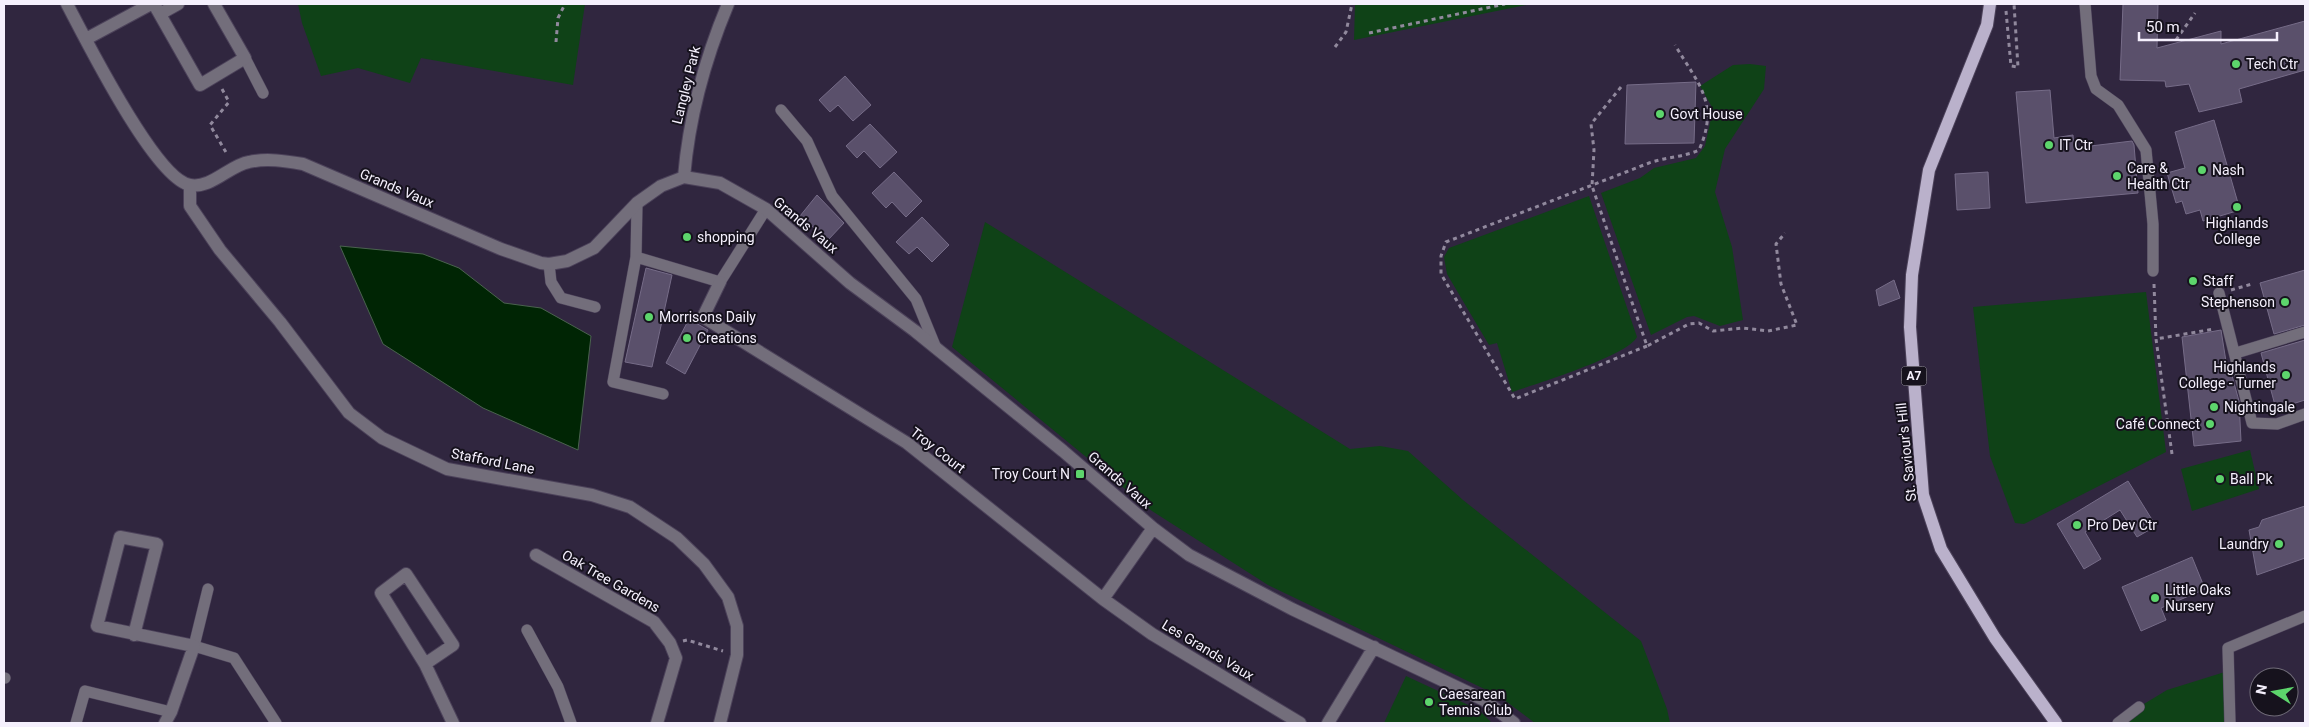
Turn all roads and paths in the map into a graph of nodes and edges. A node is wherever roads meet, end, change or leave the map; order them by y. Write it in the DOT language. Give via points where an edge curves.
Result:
graph roads {
  1 [pos="67,4"];
  2 [pos="178,4"];
  3 [pos="214,4"];
  4 [pos="565,4"];
  5 [pos="728,4"];
  6 [pos="1352,4"];
  7 [pos="1505,4"];
  8 [pos="1990,4"];
  9 [pos="2005,4"];
  10 [pos="2014,4"];
  11 [pos="2085,4"];
  12 [pos="155,7"];
  13 [pos="2195,13"];
  14 [pos="1369,33"];
  15 [pos="86,39"];
  16 [pos="2176,40"];
  17 [pos="556,42"];
  18 [pos="1675,46"];
  19 [pos="1336,48"];
  20 [pos="245,58"];
  21 [pos="215,76"];
  22 [pos="1621,87"];
  23 [pos="264,93"];
  24 [pos="782,110"];
  25 [pos="236,167"];
  26 [pos="684,177"];
  27 [pos="190,186"];
  28 [pos="1592,186"];
  29 [pos="637,203"];
  30 [pos="766,209"];
  31 [pos="1785,233"];
  32 [pos="636,257"];
  33 [pos="549,264"];
  34 [pos="2153,271"];
  35 [pos="720,282"];
  36 [pos="2252,284"];
  37 [pos="2219,294"];
  38 [pos="595,307"];
  39 [pos="2228,326"];
  40 [pos="2305,332"];
  41 [pos="2156,339"];
  42 [pos="1647,346"];
  43 [pos="936,348"];
  44 [pos="2236,352"];
  45 [pos="663,394"];
  46 [pos="2305,414"];
  47 [pos="2172,454"];
  48 [pos="1153,528"];
  49 [pos="536,555"];
  50 [pos="208,589"];
  51 [pos="1103,598"];
  52 [pos="2305,616"];
  53 [pos="527,630"];
  54 [pos="134,635"];
  55 [pos="670,643"];
  56 [pos="194,646"];
  57 [pos="1374,647"];
  58 [pos="737,655"];
  59 [pos="425,664"];
  60 [pos="2139,707"];
  61 [pos="168,718"];
  62 [pos="76,723"];
  63 [pos="276,723"];
  64 [pos="453,723"];
  65 [pos="571,723"];
  66 [pos="657,723"];
  67 [pos="720,723"];
  68 [pos="1300,723"];
  69 [pos="1328,723"];
  70 [pos="1514,723"];
  71 [pos="2056,723"];
  72 [pos="2118,723"];
  73 [pos="2230,723"];
  1 -- 15 [label="street"];
  2 -- 12 [label="street"];
  3 -- 20 [label="street"];
  4 -- 17 [label="path" via="558,18"];
  5 -- 26 [label="street, Langley Park" via="713,41 692,115"];
  6 -- 19 [label="path" via="1346,32"];
  7 -- 14 [label="path"];
  8 -- 71 [label="main road, St. Saviour's Hill / A7" via="1987,25 1929,170 1912,275 1910,327 1924,495 1941,549 1995,638"];
  9 -- 10 [label="path" via="2011,66 2018,67"];
  11 -- 34 [label="lane" via="2091,76 2096,89 2118,105 2146,150 2154,224"];
  12 -- 15 [label="street"];
  12 -- 21 [label="street" via="200,85"];
  13 -- 16 [label="path"];
  15 -- 27 [label="street" via="150,151 171,175"];
  18 -- 28 [label="path" via="1700,86 1708,108 1708,123 1699,150 1665,157"];
  20 -- 21 [label="street"];
  20 -- 23 [label="lane"];
  21 -- 25 [label="path" via="229,102 210,125"];
  22 -- 28 [label="path" via="1591,124 1594,150"];
  24 -- 43 [label="lane" via="807,141 832,196 916,299"];
  25 -- 27 [label="street, Grands Vaux" via="206,183"];
  25 -- 33 [label="street, Grands Vaux" via="272,159 303,164 501,249"];
  26 -- 29 [label="street, Grands Vaux" via="661,186"];
  26 -- 30 [label="street, Grands Vaux" via="720,183"];
  27 -- 58 [label="street, Stafford Lane" via="190,206 220,250 349,413 382,438 447,469 592,496 630,507 678,538 704,564 728,597 737,626"];
  28 -- 42 [label="path"];
  28 -- 42 [label="path" via="1446,242 1441,256 1441,274 1515,399"];
  29 -- 32 [label="lane"];
  29 -- 33 [label="street, Grands Vaux" via="594,248 567,261"];
  30 -- 35 [label="lane"];
  30 -- 43 [label="street, Grands Vaux" via="850,283"];
  31 -- 42 [label="path" via="1776,244 1781,284 1797,325 1768,331 1743,328 1713,331 1699,322"];
  32 -- 35 [label="lane"];
  32 -- 45 [label="lane" via="613,382"];
  33 -- 38 [label="lane" via="551,282 561,298"];
  34 -- 41 [label="path"];
  35 -- 51 [label="street, Troy Court" via="703,317 907,443"];
  36 -- 37 [label="path"];
  37 -- 39 [label="lane"];
  39 -- 41 [label="path"];
  39 -- 44 [label="lane"];
  40 -- 44 [label="lane"];
  41 -- 47 [label="path"];
  43 -- 48 [label="street, Grands Vaux"];
  44 -- 46 [label="lane" via="2252,423 2277,424"];
  48 -- 51 [label="street"];
  48 -- 57 [label="street, Grands Vaux" via="1189,555"];
  49 -- 55 [label="street, Oak Tree Gardens" via="654,622"];
  50 -- 56 [label="lane"];
  51 -- 68 [label="street, Les Grands Vaux" via="1152,634"];
  52 -- 73 [label="lane" via="2228,648"];
  53 -- 65 [label="lane" via="558,687"];
  54 -- 54 [label="street" via="97,626 120,537 157,544"];
  54 -- 56 [label="street"];
  55 -- 58 [label="path" via="688,640"];
  55 -- 66 [label="street, Oak Tree Gardens" via="676,658"];
  56 -- 61 [label="street"];
  56 -- 63 [label="lane" via="234,658"];
  57 -- 69 [label="street"];
  57 -- 70 [label="street, Grands Vaux" via="1484,700"];
  58 -- 67 [label="street, Stafford Lane"];
  59 -- 59 [label="street" via="453,645 406,574 381,593"];
  59 -- 64 [label="street"];
  60 -- 72 [label="lane"];
  61 -- 62 [label="lane" via="85,691"];
}
